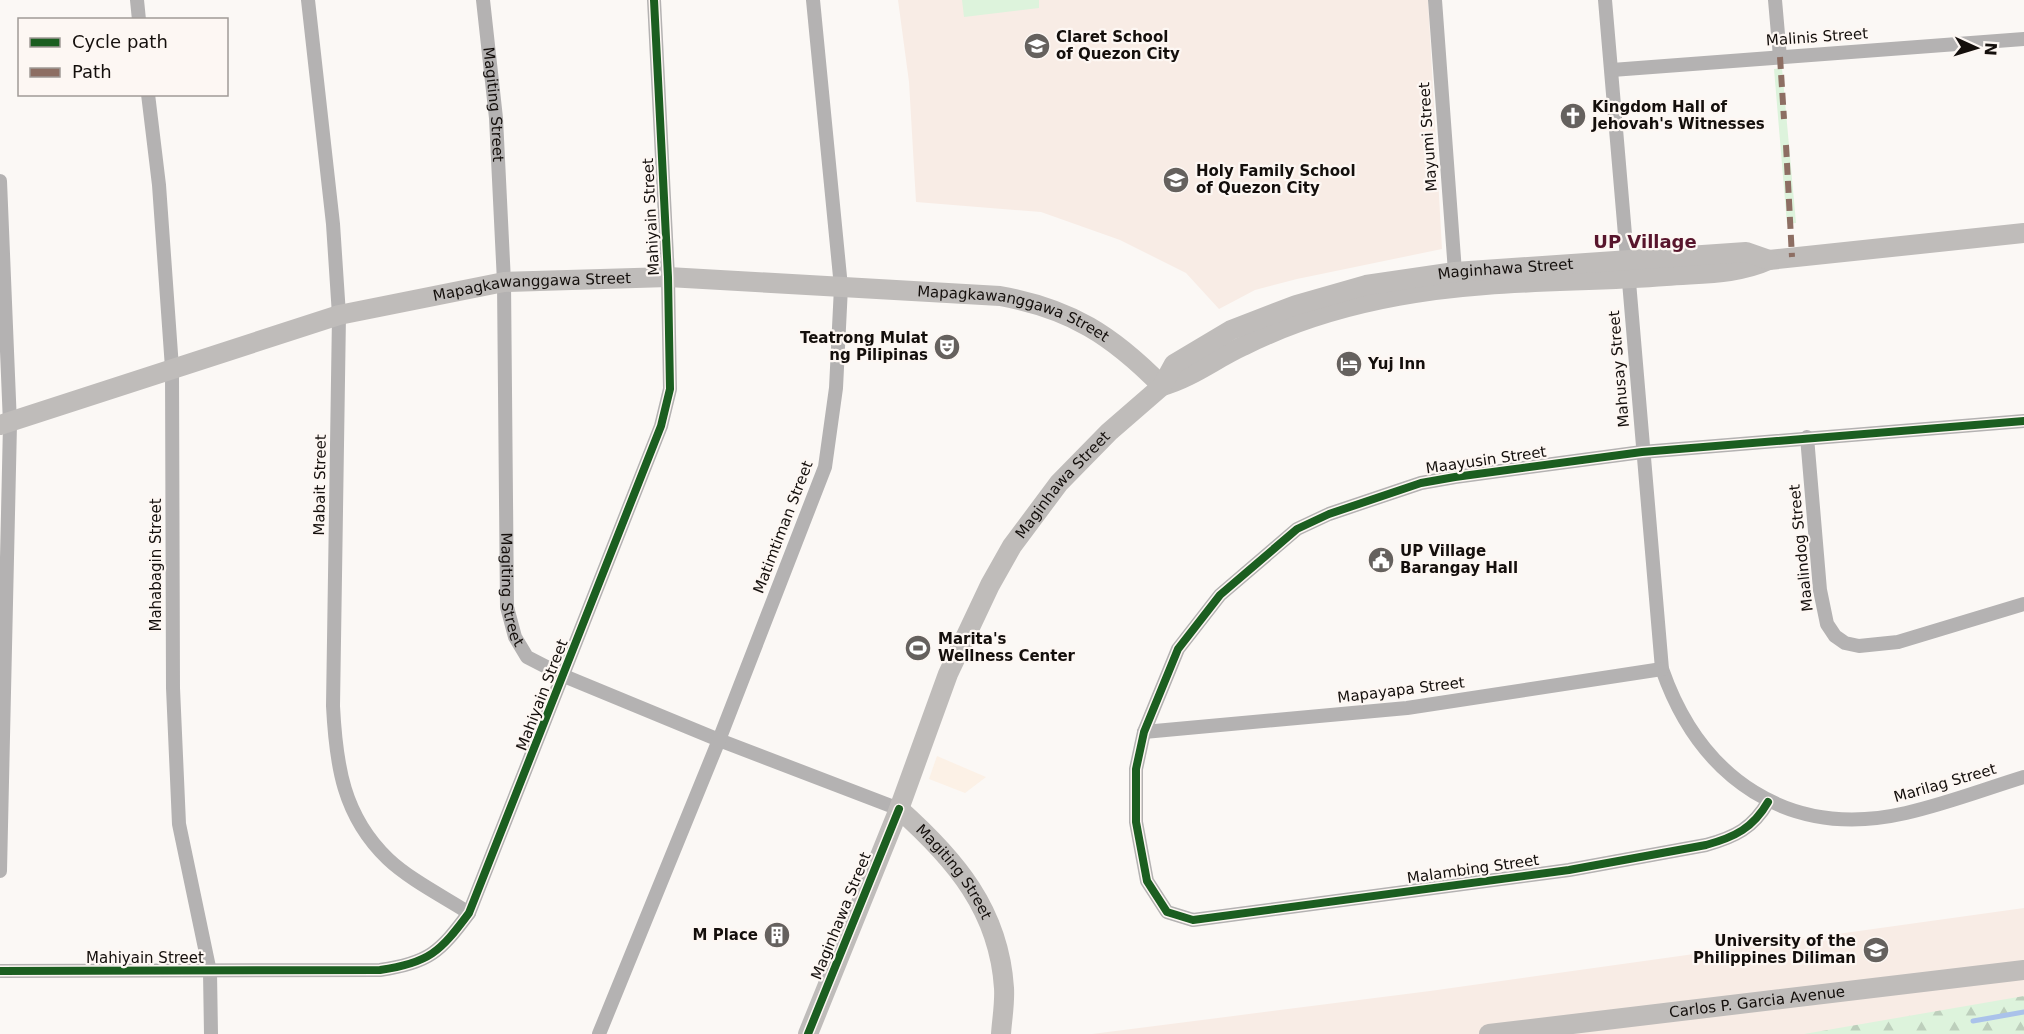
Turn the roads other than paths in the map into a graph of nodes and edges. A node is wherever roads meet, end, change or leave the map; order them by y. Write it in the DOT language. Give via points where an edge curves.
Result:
graph roads {
  1 [pos="137,0"];
  2 [pos="308,0"];
  3 [pos="483,0"];
  4 [pos="654,0"];
  5 [pos="813,0"];
  6 [pos="1435,0"];
  7 [pos="1605,0"];
  8 [pos="1775,0"];
  9 [pos="139,18"];
  10 [pos="2024,39"];
  11 [pos="1780,57"];
  12 [pos="1612,70"];
  13 [pos="148,96"];
  14 [pos="0,181"];
  15 [pos="2024,233"];
  16 [pos="1627,271"];
  17 [pos="1455,272"];
  18 [pos="668,277"];
  19 [pos="504,282"];
  20 [pos="840,287"];
  21 [pos="339,315"];
  22 [pos="172,368"];
  23 [pos="1162,386"];
  24 [pos="2024,421"];
  25 [pos="5,425"];
  26 [pos="1807,437"];
  27 [pos="1642,452"];
  28 [pos="2024,604"];
  29 [pos="1662,669"];
  30 [pos="564,676"];
  31 [pos="1144,732"];
  32 [pos="719,740"];
  33 [pos="2024,777"];
  34 [pos="1768,802"];
  35 [pos="899,809"];
  36 [pos="0,871"];
  37 [pos="1167,912"];
  38 [pos="469,913"];
  39 [pos="2024,969"];
  40 [pos="0,971"];
  41 [pos="210,972"];
  42 [pos="211,1034"];
  43 [pos="599,1034"];
  44 [pos="808,1034"];
  45 [pos="1001,1034"];
  46 [pos="1489,1034"];
  1 -- 9 [label="street"];
  2 -- 21 [label="street, Mabait Street"];
  3 -- 19 [label="street, Magiting Street" via="496,118"];
  4 -- 18 [label="street, Mahiyain Street"];
  5 -- 20 [label="street, Matimtiman Street"];
  6 -- 17 [label="street, Mayumi Street"];
  7 -- 12 [label="street, Mahusay Street"];
  8 -- 11 [label="street"];
  10 -- 11 [label="street, Malinis Street"];
  11 -- 12 [label="street, Malinis Street"];
  12 -- 16 [label="street, Mahusay Street"];
  13 -- 22 [label="street, Mahabagin Street"];
  14 -- 25 [label="street"];
  15 -- 16 [label="street, Maginhawa Street" via="1768,260 1747,270"];
  16 -- 17 [label="street, Maginhawa Street"];
  16 -- 23 [label="street, Maginhawa Street" via="1456,286 1341,308 1301,319 1218,359 1183,381"];
  16 -- 27 [label="street, Mahusay Street"];
  17 -- 23 [label="street, Maginhawa Street" via="1366,285 1296,305 1231,330 1174,364"];
  18 -- 19 [label="street, Mapagkawanggawa Street"];
  18 -- 20 [label="street, Mapagkawanggawa Street"];
  18 -- 30 [label="street, Mahiyain Street" via="670,389 662,426"];
  19 -- 21 [label="street, Mapagkawanggawa Street"];
  19 -- 30 [label="street, Magiting Street" via="507,607 515,637 527,657"];
  20 -- 23 [label="street, Mapagkawanggawa Street" via="1000,296 1043,306 1106,336 1130,353"];
  20 -- 32 [label="street, Matimtiman Street" via="836,388 825,467"];
  21 -- 22 [label="street, Mapagkawanggawa Street"];
  21 -- 38 [label="street, Mabait Street" via="333,706 336,756 346,797 363,830 389,860"];
  22 -- 25 [label="street, Mapagkawanggawa Street"];
  22 -- 41 [label="street, Mahabagin Street" via="173,688 179,824"];
  23 -- 35 [label="street, Maginhawa Street" via="1087,453 1012,546 948,674"];
  24 -- 26 [label="street, Maayusin Street"];
  25 -- 36 [label="street"];
  26 -- 27 [label="street, Maayusin Street"];
  26 -- 28 [label="street, Maalindog Street" via="1820,590 1827,624 1835,636 1859,646 1898,642"];
  27 -- 29 [label="street, Mahusay Street"];
  27 -- 31 [label="street, Maayusin Street" via="1421,483 1297,529 1220,595 1178,649"];
  29 -- 31 [label="street, Mapayapa Street" via="1407,708"];
  29 -- 34 [label="street, Mahusay Street" via="1674,703 1698,741 1740,783"];
  30 -- 32 [label="street, Magiting Street"];
  30 -- 38 [label="street, Mahiyain Street"];
  31 -- 37 [label="street, Maayusin Street" via="1136,769 1136,822 1146,882"];
  32 -- 35 [label="street, Magiting Street"];
  32 -- 43 [label="street, Matimtiman Street"];
  33 -- 34 [label="street, Marilag Street" via="1905,814 1869,818 1810,814"];
  34 -- 37 [label="street, Malambing Street" via="1758,819 1726,839 1654,855 1193,920"];
  35 -- 44 [label="street, Maginhawa Street"];
  35 -- 45 [label="street, Magiting Street" via="938,844 960,870 981,905 1002,964 1005,990"];
  38 -- 41 [label="street, Mahiyain Street" via="434,954 408,966 380,970"];
  39 -- 46 [label="street, Carlos P. Garcia Avenue"];
  40 -- 41 [label="street, Mahiyain Street"];
  41 -- 42 [label="street, Mahabagin Street"];
}
